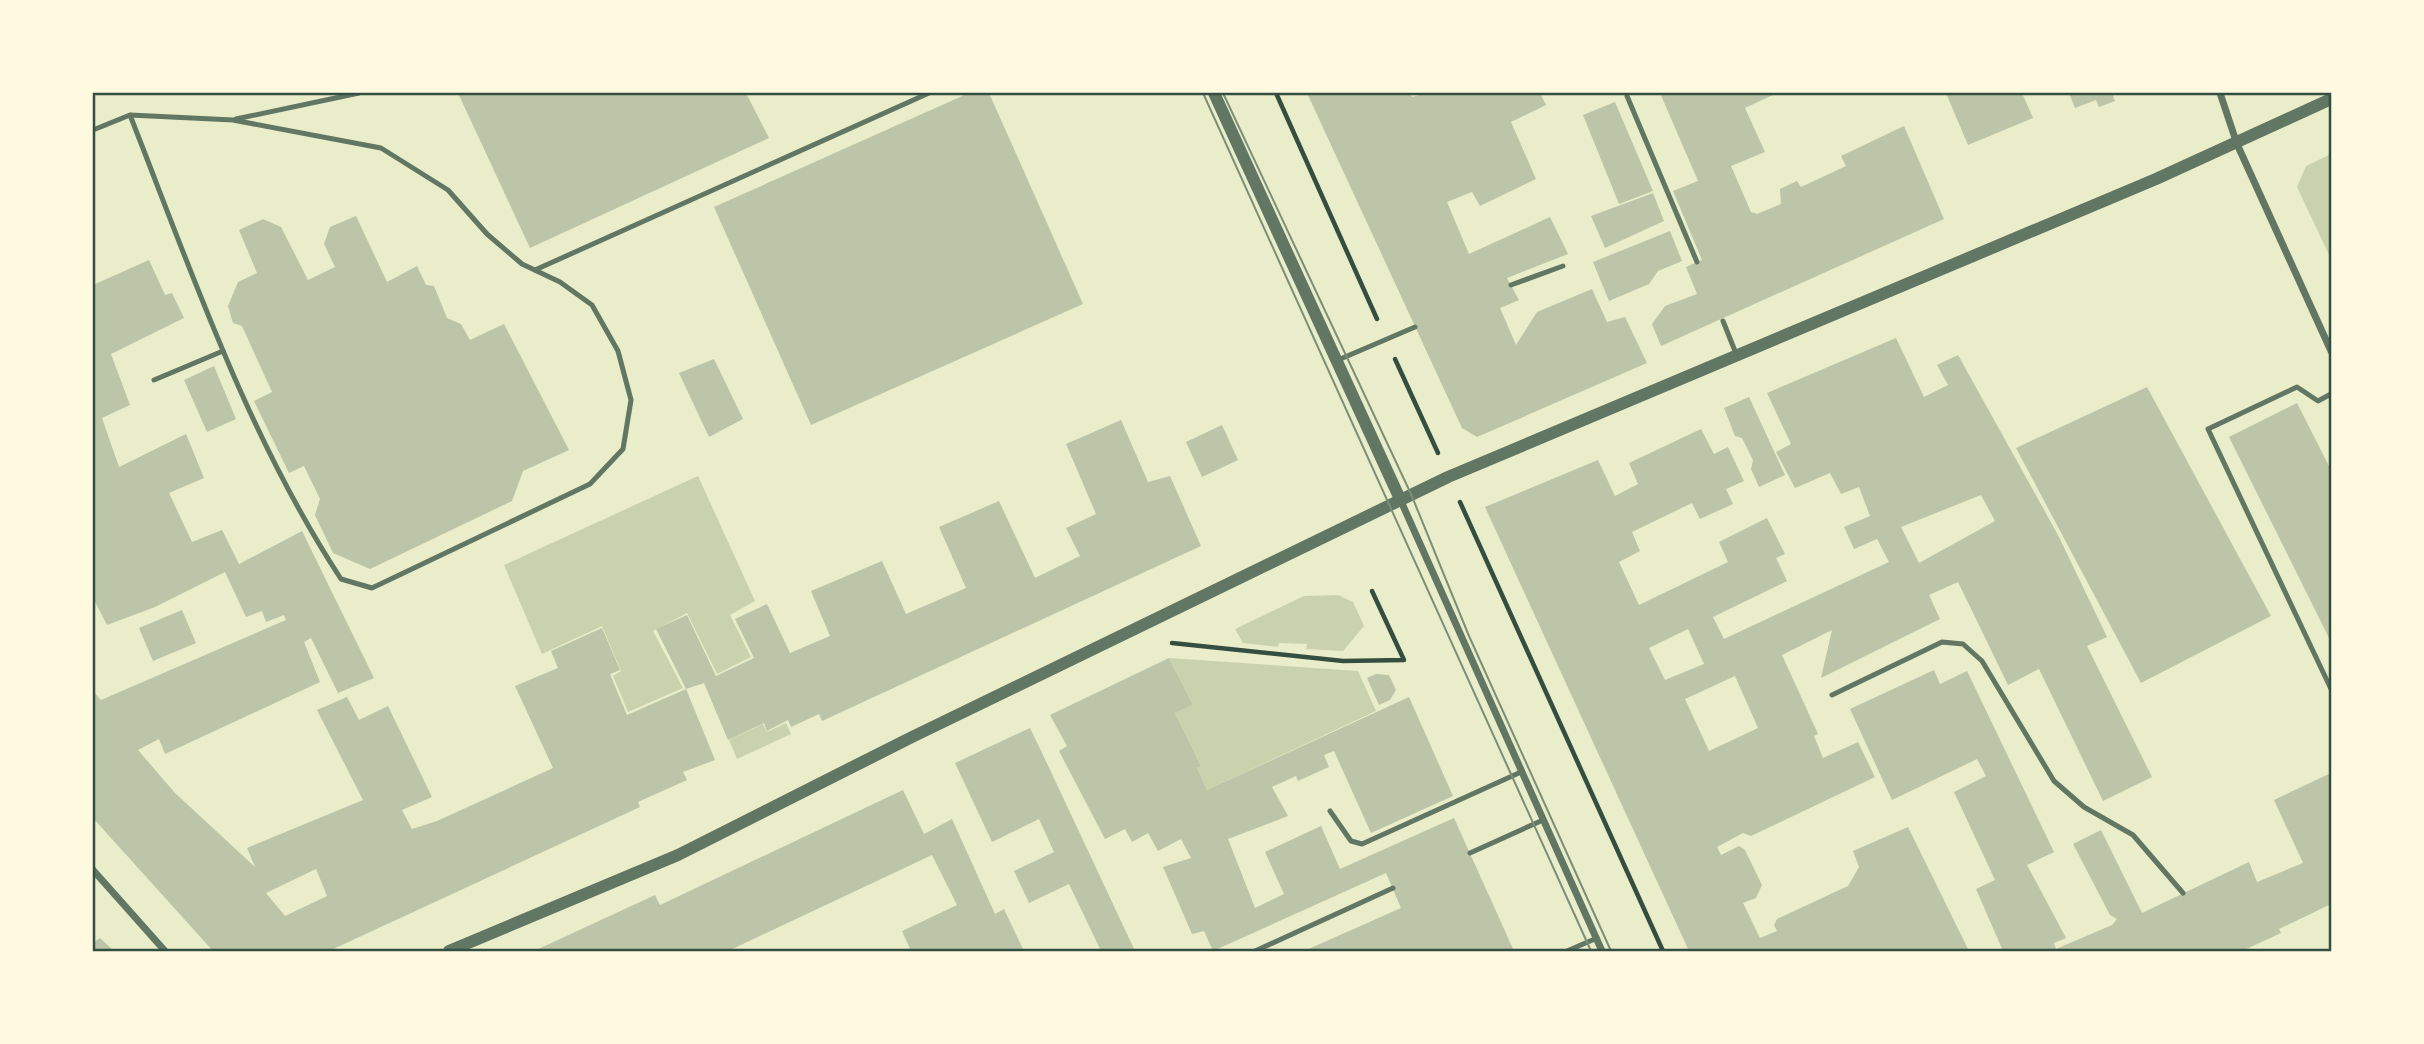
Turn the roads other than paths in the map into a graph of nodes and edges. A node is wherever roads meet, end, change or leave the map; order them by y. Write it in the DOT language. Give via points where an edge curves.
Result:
graph roads {
  1 [pos="359,93"];
  2 [pos="929,93"];
  3 [pos="1214,93"];
  4 [pos="2220,93"];
  5 [pos="1627,96"];
  6 [pos="2331,99"];
  7 [pos="130,115"];
  8 [pos="233,120"];
  9 [pos="93,130"];
  10 [pos="2237,144"];
  11 [pos="1697,262"];
  12 [pos="1563,266"];
  13 [pos="535,271"];
  14 [pos="1511,285"];
  15 [pos="1723,321"];
  16 [pos="1415,327"];
  17 [pos="223,351"];
  18 [pos="2331,351"];
  19 [pos="1737,356"];
  20 [pos="1338,360"];
  21 [pos="153,380"];
  22 [pos="2331,394"];
  23 [pos="1400,499"];
  24 [pos="2331,689"];
  25 [pos="1832,695"];
  26 [pos="1521,772"];
  27 [pos="1330,811"];
  28 [pos="1543,820"];
  29 [pos="1470,853"];
  30 [pos="93,870"];
  31 [pos="1393,888"];
  32 [pos="2183,893"];
  33 [pos="1597,939"];
  34 [pos="165,951"];
  35 [pos="449,951"];
  36 [pos="1255,951"];
  37 [pos="1567,951"];
  38 [pos="1602,951"];
  1 -- 8 [label="lane"];
  2 -- 13 [label="lane"];
  3 -- 20 [label="street"];
  4 -- 10 [label="street"];
  5 -- 11 [label="lane"];
  6 -- 10 [label="street"];
  7 -- 8 [label="lane"];
  7 -- 9 [label="lane"];
  7 -- 17 [label="lane"];
  8 -- 13 [label="lane" via="381,148 448,190 487,234"];
  10 -- 18 [label="street"];
  10 -- 19 [label="street"];
  12 -- 14 [label="lane"];
  13 -- 17 [label="lane" via="560,282 592,306 618,351 631,400 623,449 590,484 372,588 341,579 321,549"];
  15 -- 19 [label="lane"];
  16 -- 20 [label="lane"];
  17 -- 21 [label="lane"];
  19 -- 23 [label="street"];
  20 -- 23 [label="street"];
  22 -- 24 [label="lane" via="2318,401 2297,387 2208,429"];
  23 -- 26 [label="street"];
  23 -- 35 [label="street" via="678,855"];
  25 -- 32 [label="lane" via="1942,642 1963,644 1982,661 2054,781 2084,807 2133,835"];
  26 -- 27 [label="lane" via="1362,844 1351,841"];
  26 -- 28 [label="street"];
  28 -- 29 [label="lane"];
  28 -- 33 [label="street"];
  30 -- 34 [label="street"];
  31 -- 36 [label="lane"];
  33 -- 37 [label="lane"];
  33 -- 38 [label="street"];
}
